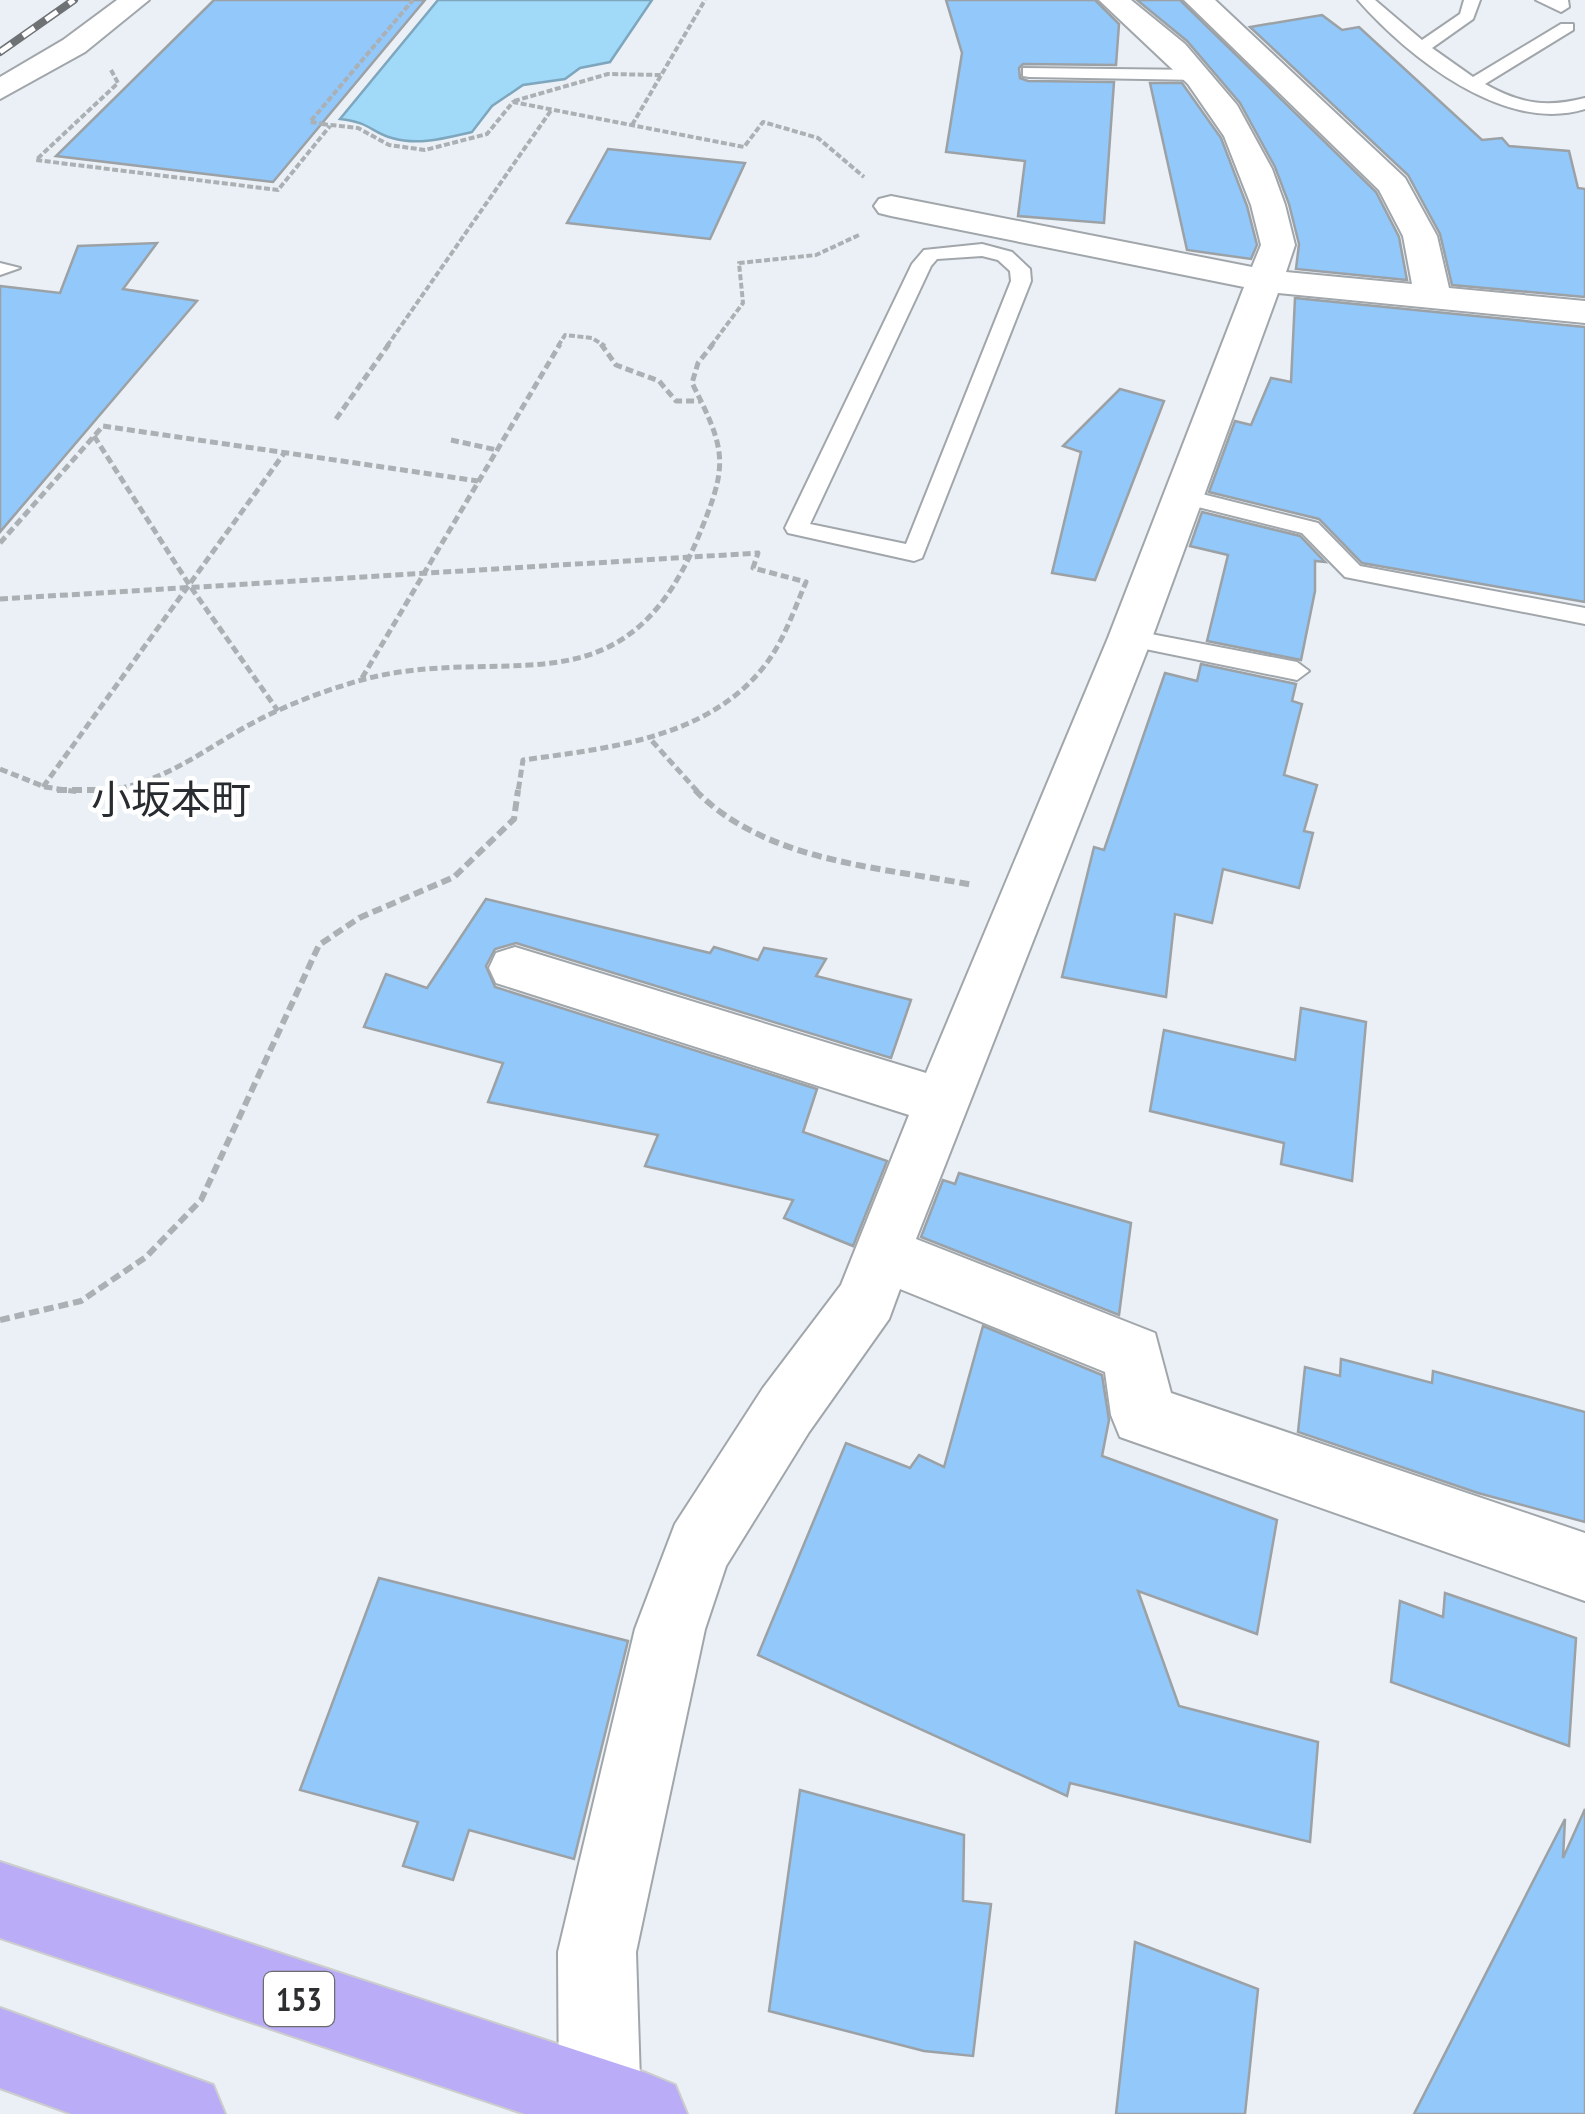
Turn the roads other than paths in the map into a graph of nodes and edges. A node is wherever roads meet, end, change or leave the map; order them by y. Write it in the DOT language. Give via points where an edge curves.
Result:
graph roads {
  1 [pos="135,0"];
  2 [pos="1113,0"];
  3 [pos="1198,0"];
  4 [pos="1472,0"];
  5 [pos="1544,0"];
  6 [pos="1371,2"];
  7 [pos="1560,3"];
  8 [pos="1567,27"];
  9 [pos="1585,34"];
  10 [pos="1423,46"];
  11 [pos="1030,72"];
  12 [pos="1200,75"];
  13 [pos="1472,85"];
  14 [pos="0,90"];
  15 [pos="1585,104"];
  16 [pos="891,206"];
  17 [pos="1268,281"];
  18 [pos="1434,297"];
  19 [pos="1585,312"];
  20 [pos="1182,496"];
  21 [pos="796,528"];
  22 [pos="1585,616"];
  23 [pos="1130,638"];
  24 [pos="1297,672"];
  25 [pos="515,968"];
  26 [pos="942,1102"];
  27 [pos="881,1253"];
  28 [pos="1585,1567"];
  29 [pos="0,1900"];
  30 [pos="0,2048"];
  31 [pos="615,2109"];
  32 [pos="184,2114"];
  1 -- 14 [label="street"];
  2 -- 12 [label="street"];
  3 -- 18 [label="street" via="1393,185 1420,236"];
  4 -- 10 [label="lane" via="1468,16"];
  5 -- 7 [label="lane"];
  6 -- 10 [label="lane"];
  7 -- 8 [label="lane"];
  8 -- 9 [label="lane"];
  8 -- 13 [label="lane"];
  10 -- 13 [label="lane"];
  11 -- 12 [label="lane"];
  12 -- 17 [label="street" via="1223,104 1271,210 1278,245"];
  13 -- 15 [label="lane" via="1527,109 1551,112"];
  16 -- 17 [label="street"];
  17 -- 18 [label="street"];
  17 -- 20 [label="street"];
  18 -- 19 [label="street"];
  20 -- 22 [label="lane" via="1310,528 1353,572"];
  20 -- 23 [label="street"];
  21 -- 21 [label="lane" via="922,264 930,254 1005,256 1020,269 1021,281 914,554"];
  23 -- 24 [label="lane"];
  23 -- 26 [label="street"];
  25 -- 26 [label="street"];
  26 -- 27 [label="street"];
  27 -- 28 [label="street" via="1133,1354 1143,1415"];
  27 -- 31 [label="street" via="867,1299 786,1410 699,1548 670,1630 597,1952"];
  29 -- 31 [label="highway, 153"];
  30 -- 32 [label="highway"];
}
